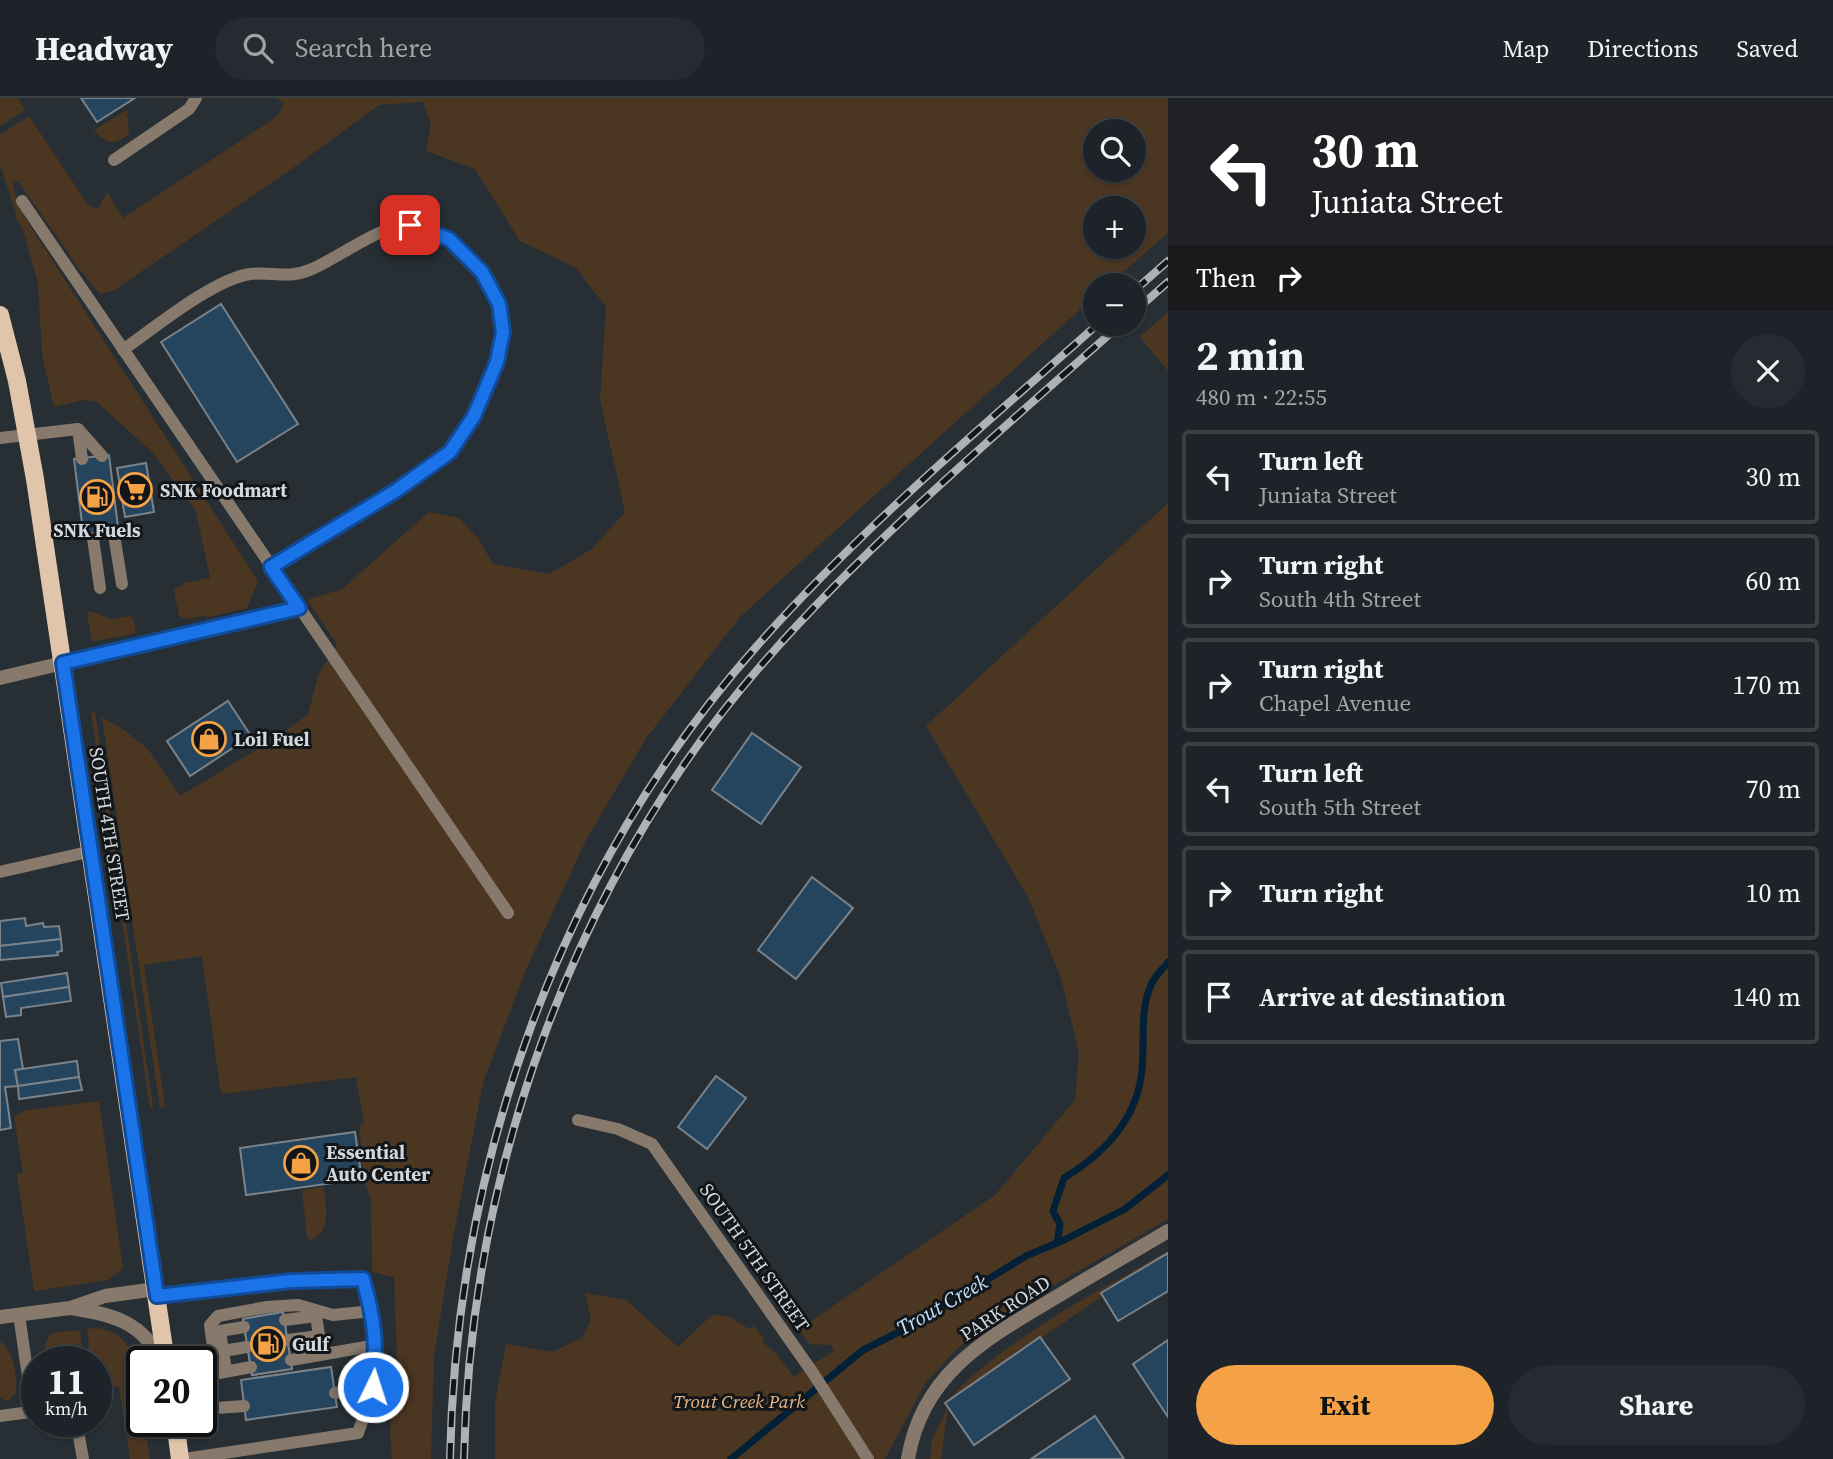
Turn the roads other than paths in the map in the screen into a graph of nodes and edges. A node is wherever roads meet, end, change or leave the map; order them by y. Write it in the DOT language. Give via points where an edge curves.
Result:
graph roads {
  1 [pos="204,98"];
  2 [pos="192,104"];
  3 [pos="114,160"];
  4 [pos="22,201"];
  5 [pos="0,315"];
  6 [pos="123,350"];
  7 [pos="78,429"];
  8 [pos="26,435"];
  9 [pos="0,438"];
  10 [pos="102,456"];
  11 [pos="82,459"];
  12 [pos="114,535"];
  13 [pos="93,538"];
  14 [pos="271,567"];
  15 [pos="122,584"];
  16 [pos="100,587"];
  17 [pos="299,608"];
  18 [pos="63,663"];
  19 [pos="0,678"];
  20 [pos="92,851"];
  21 [pos="0,872"];
  22 [pos="508,914"];
  23 [pos="578,1121"];
  24 [pos="1168,1231"];
  25 [pos="156,1292"];
  26 [pos="70,1308"];
  27 [pos="372,1311"];
  28 [pos="19,1315"];
  29 [pos="0,1317"];
  30 [pos="285,1320"];
  31 [pos="244,1327"];
  32 [pos="319,1336"];
  33 [pos="288,1340"];
  34 [pos="377,1345"];
  35 [pos="24,1346"];
  36 [pos="153,1346"];
  37 [pos="162,1346"];
  38 [pos="213,1346"];
  39 [pos="247,1347"];
  40 [pos="223,1351"];
  41 [pos="321,1354"];
  42 [pos="291,1360"];
  43 [pos="251,1367"];
  44 [pos="226,1371"];
  45 [pos="217,1373"];
  46 [pos="373,1387"];
  47 [pos="335,1393"];
  48 [pos="244,1406"];
  49 [pos="217,1408"];
  50 [pos="21,1413"];
  51 [pos="0,1416"];
  52 [pos="79,1437"];
  53 [pos="178,1437"];
  54 [pos="83,1459"];
  55 [pos="182,1459"];
  56 [pos="868,1459"];
  57 [pos="908,1459"];
  1 -- 2 [label="lane"];
  2 -- 3 [label="lane"];
  4 -- 6 [label="lane"];
  5 -- 8 [label="main road, SOUTH 4TH STREET"];
  6 -- 14 [label="lane"];
  6 -- 14 [label="lane" via="221,283 251,274 305,273 391,227 410,225 449,239 482,272 499,304 503,332 497,362 474,416 450,452"];
  7 -- 8 [label="lane"];
  7 -- 10 [label="lane"];
  7 -- 11 [label="lane"];
  8 -- 9 [label="lane"];
  8 -- 18 [label="main road, SOUTH 4TH STREET"];
  12 -- 15 [label="lane"];
  13 -- 16 [label="lane"];
  14 -- 17 [label="lane"];
  17 -- 18 [label="lane"];
  17 -- 22 [label="lane"];
  18 -- 19 [label="street"];
  18 -- 20 [label="main road, SOUTH 4TH STREET"];
  20 -- 21 [label="lane"];
  20 -- 25 [label="main road, SOUTH 4TH STREET"];
  23 -- 56 [label="lane, SOUTH 5TH STREET" via="618,1129 652,1144"];
  24 -- 57 [label="street, PARK ROAD" via="980,1344 932,1397"];
  25 -- 26 [label="street" via="106,1296"];
  25 -- 27 [label="lane" via="363,1279"];
  25 -- 37 [label="main road, SOUTH 4TH STREET"];
  26 -- 28 [label="street"];
  26 -- 36 [label="street" via="115,1316 134,1326"];
  27 -- 34 [label="lane"];
  27 -- 38 [label="lane" via="333,1315 298,1304 218,1316 210,1325"];
  28 -- 29 [label="street"];
  28 -- 35 [label="lane"];
  30 -- 32 [label="lane" via="316,1316"];
  31 -- 40 [label="lane" via="220,1331"];
  32 -- 33 [label="lane"];
  32 -- 41 [label="lane"];
  34 -- 41 [label="lane"];
  34 -- 46 [label="lane"];
  39 -- 40 [label="lane"];
  40 -- 44 [label="lane"];
  41 -- 42 [label="lane"];
  43 -- 44 [label="lane"];
  44 -- 45 [label="lane"];
  46 -- 47 [label="lane"];
  46 -- 55 [label="lane" via="358,1433"];
  48 -- 49 [label="lane"];
  50 -- 51 [label="lane"];
  52 -- 54 [label="lane"];
  53 -- 55 [label="main road"];
}
